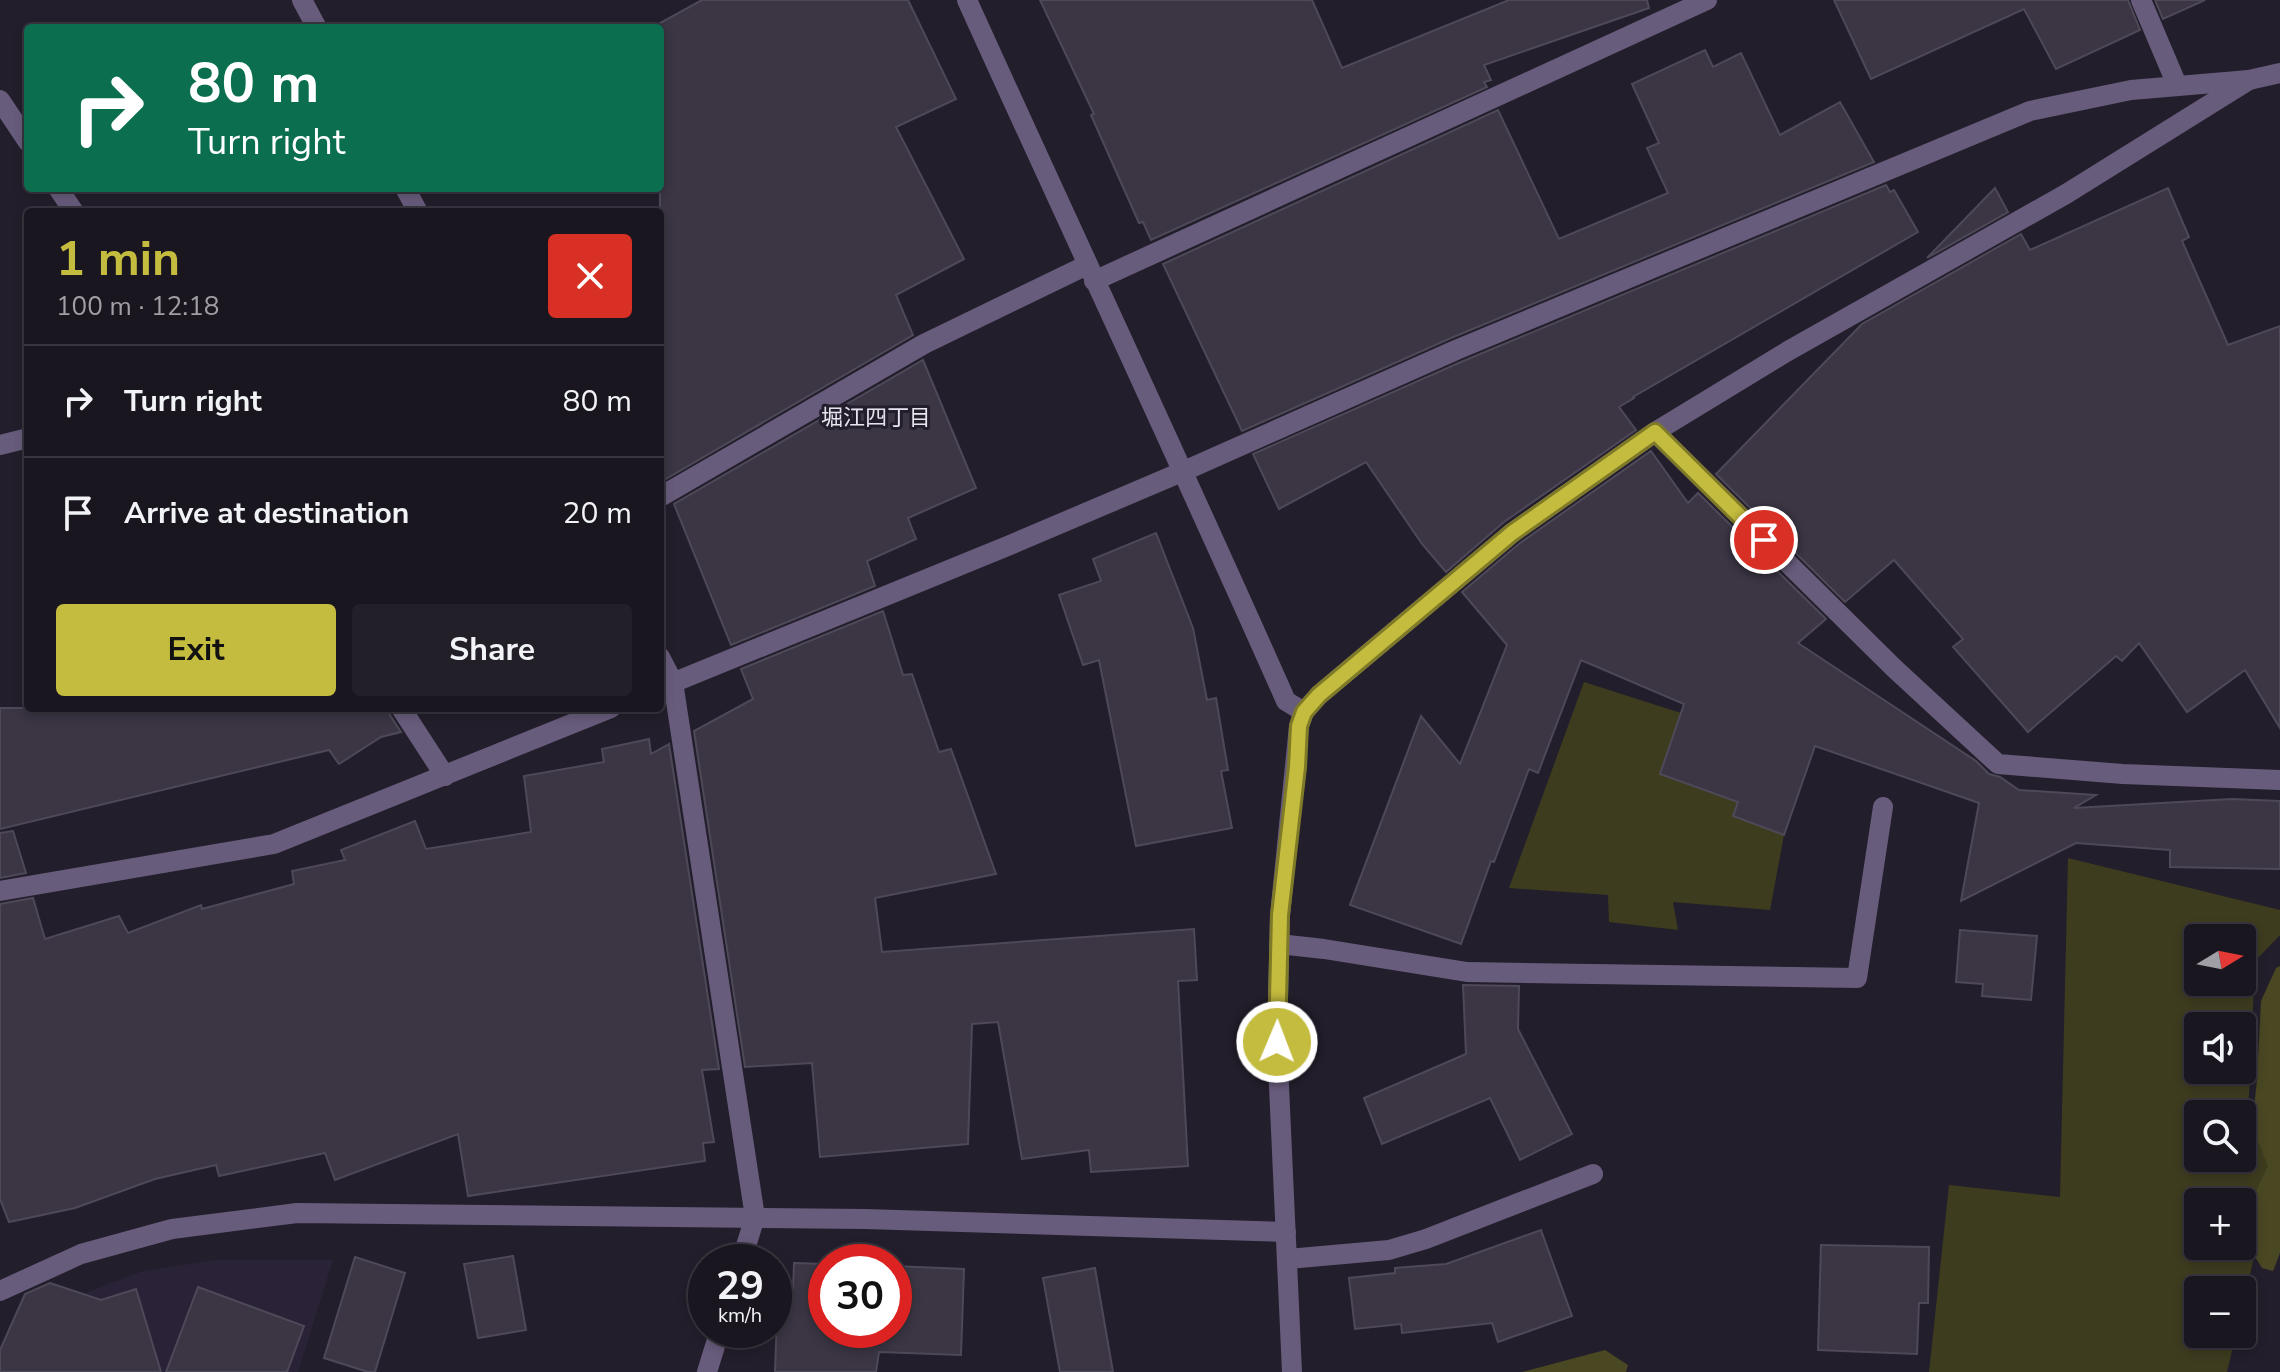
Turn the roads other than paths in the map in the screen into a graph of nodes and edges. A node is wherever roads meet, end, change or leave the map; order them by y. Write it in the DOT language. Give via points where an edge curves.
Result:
graph roads {
  1 [pos="302,0"];
  2 [pos="967,0"];
  3 [pos="1707,0"];
  4 [pos="2141,0"];
  5 [pos="1672,8"];
  6 [pos="315,24"];
  7 [pos="2280,73"];
  8 [pos="2249,80"];
  9 [pos="2177,85"];
  10 [pos="0,100"];
  11 [pos="24,136"];
  12 [pos="1091,273"];
  13 [pos="1655,432"];
  14 [pos="24,439"];
  15 [pos="0,445"];
  16 [pos="1184,471"];
  17 [pos="664,495"];
  18 [pos="667,685"];
  19 [pos="404,712"];
  20 [pos="601,712"];
  21 [pos="1304,712"];
  22 [pos="445,776"];
  23 [pos="2280,780"];
  24 [pos="1883,807"];
  25 [pos="0,891"];
  26 [pos="1279,944"];
  27 [pos="1593,1174"];
  28 [pos="755,1217"];
  29 [pos="1286,1232"];
  30 [pos="747,1244"];
  31 [pos="1288,1259"];
  32 [pos="0,1291"];
  33 [pos="714,1348"];
  34 [pos="707,1372"];
  35 [pos="1292,1372"];
  1 -- 6 [label="street"];
  2 -- 12 [label="street"];
  3 -- 5 [label="street"];
  4 -- 9 [label="street"];
  5 -- 12 [label="street"];
  7 -- 8 [label="street"];
  8 -- 9 [label="street"];
  8 -- 13 [label="street" via="2066,194"];
  9 -- 16 [label="street" via="2030,111 1456,350"];
  10 -- 11 [label="street"];
  12 -- 16 [label="street"];
  12 -- 17 [label="street" via="924,344"];
  13 -- 21 [label="street" via="1512,533"];
  13 -- 23 [label="street" via="1998,764"];
  14 -- 15 [label="street"];
  16 -- 18 [label="street"];
  16 -- 21 [label="street" via="1286,701"];
  18 -- 28 [label="street"];
  19 -- 22 [label="street"];
  20 -- 22 [label="street"];
  21 -- 26 [label="street"];
  22 -- 25 [label="street" via="274,844"];
  24 -- 26 [label="street" via="1857,978 1467,972"];
  26 -- 29 [label="street" via="1277,1042"];
  27 -- 31 [label="street" via="1389,1250"];
  28 -- 29 [label="street"];
  28 -- 30 [label="street"];
  28 -- 32 [label="street" via="297,1213 172,1229 81,1254"];
  29 -- 31 [label="street"];
  31 -- 35 [label="street"];
  33 -- 34 [label="street"];
}
